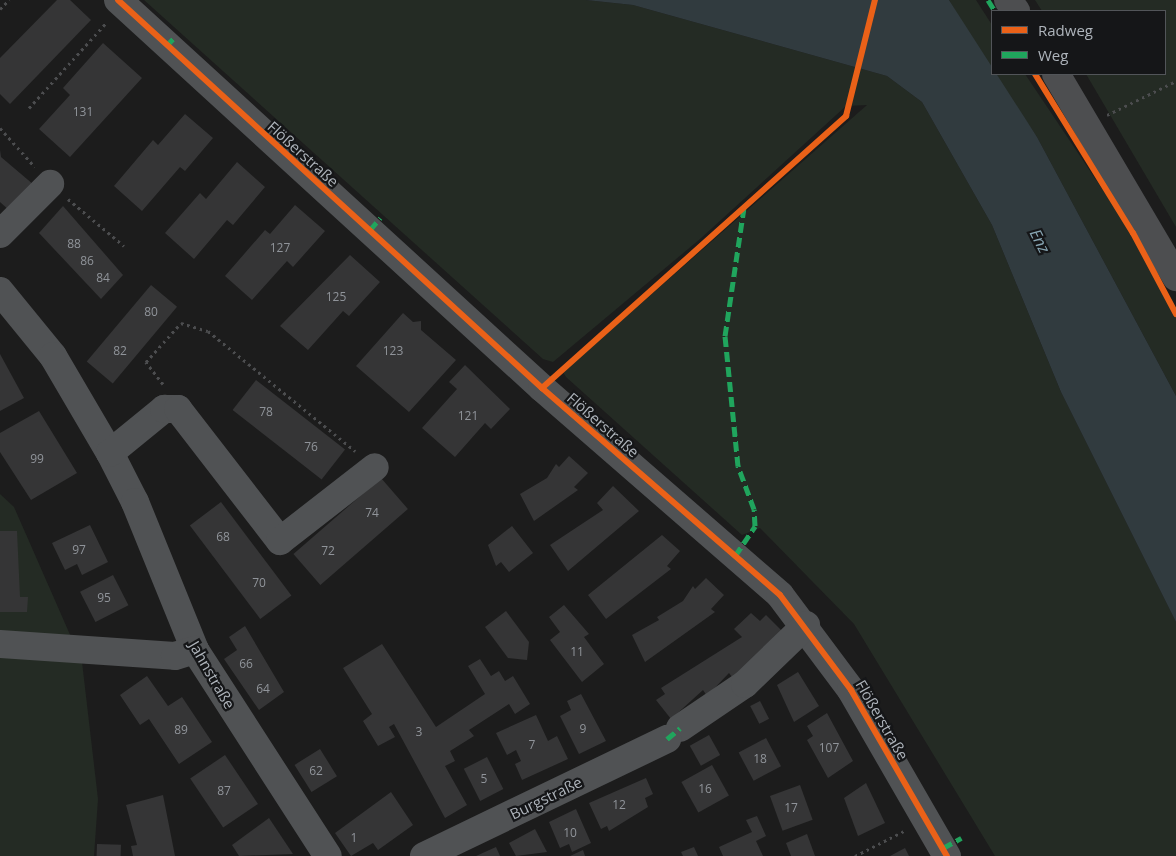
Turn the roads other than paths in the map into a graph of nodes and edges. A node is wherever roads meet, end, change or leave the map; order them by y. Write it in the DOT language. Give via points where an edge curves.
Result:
graph roads {
  1 [pos="118,0"];
  2 [pos="1057,75"];
  3 [pos="50,184"];
  4 [pos="0,234"];
  5 [pos="1176,277"];
  6 [pos="0,291"];
  7 [pos="110,453"];
  8 [pos="375,467"];
  9 [pos="806,625"];
  10 [pos="0,644"];
  11 [pos="195,650"];
  12 [pos="328,856"];
  13 [pos="424,856"];
  14 [pos="947,856"];
  1 -- 9 [label="street, Flößerstraße" via="542,388 780,595"];
  2 -- 5 [label="main road"];
  3 -- 4 [label="street"];
  6 -- 7 [label="street, Jahnstraße" via="53,356"];
  7 -- 8 [label="street" via="164,409 178,409 280,541"];
  7 -- 11 [label="street, Jahnstraße" via="136,502"];
  9 -- 13 [label="street, Burgstraße" via="745,684 674,734"];
  9 -- 14 [label="street, Flößerstraße" via="851,690"];
  10 -- 11 [label="street" via="174,656"];
  11 -- 12 [label="street, Jahnstraße"];
}
